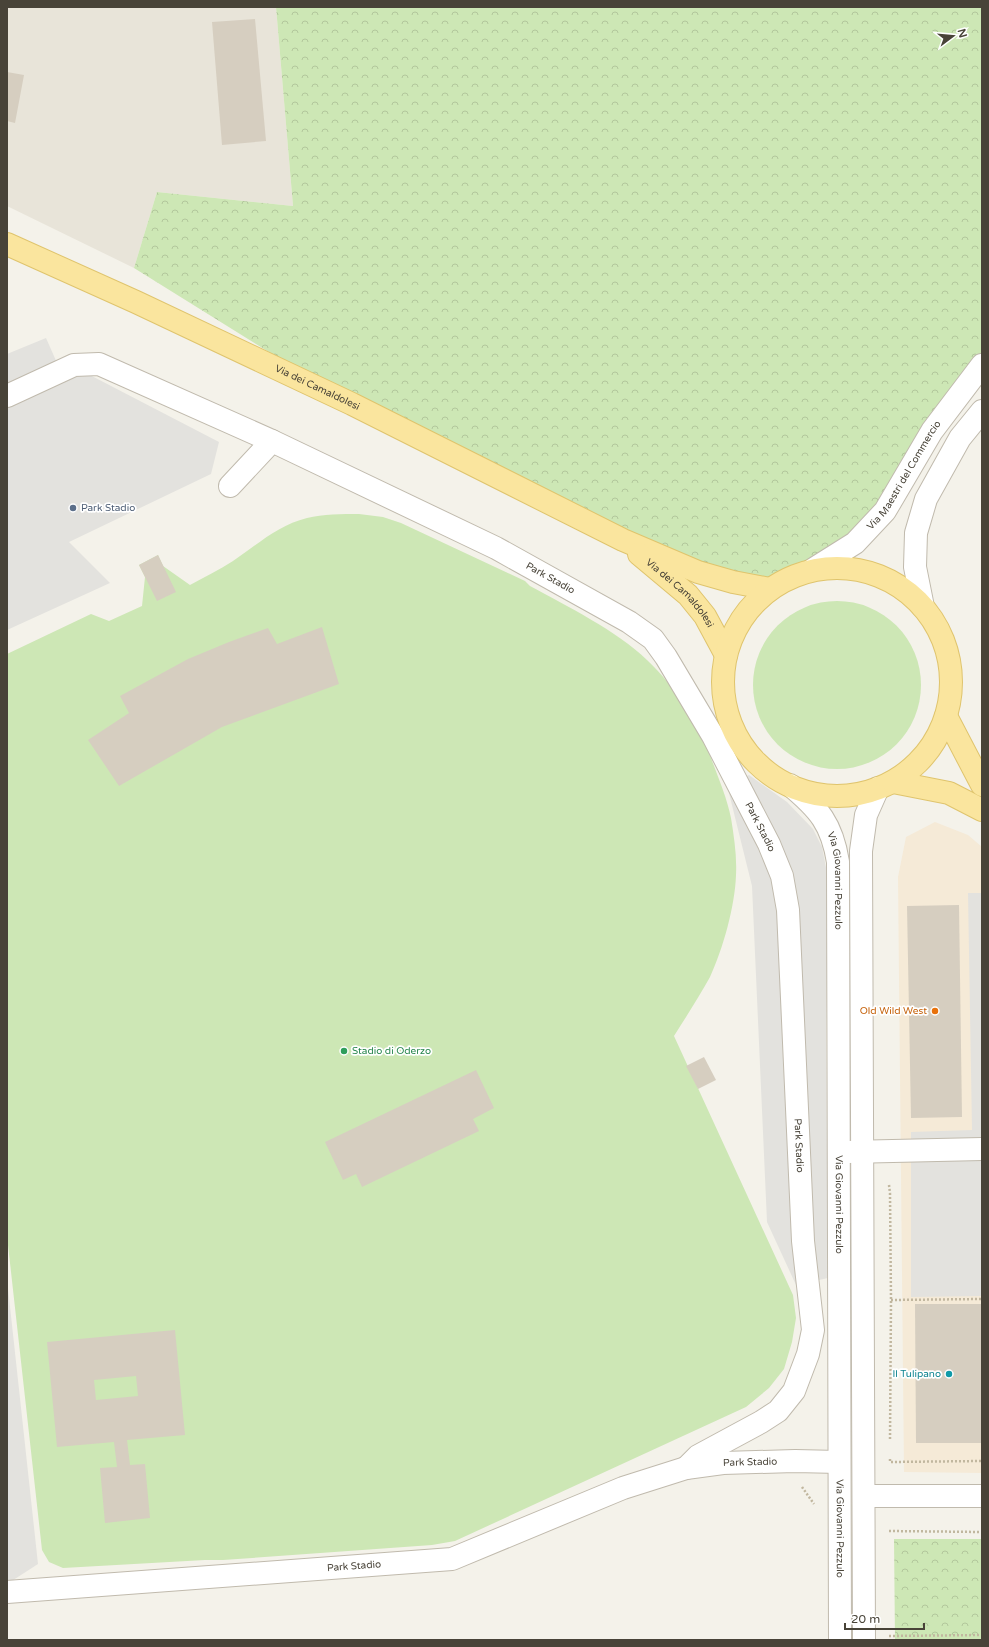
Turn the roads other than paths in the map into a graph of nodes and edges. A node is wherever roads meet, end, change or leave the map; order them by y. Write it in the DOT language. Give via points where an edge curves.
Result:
graph roads {
  1 [pos="7,244"];
  2 [pos="982,365"];
  3 [pos="7,396"];
  4 [pos="982,411"];
  5 [pos="272,441"];
  6 [pos="230,486"];
  7 [pos="623,540"];
  8 [pos="812,570"];
  9 [pos="770,589"];
  10 [pos="923,607"];
  11 [pos="726,654"];
  12 [pos="946,716"];
  13 [pos="790,785"];
  14 [pos="886,785"];
  15 [pos="982,786"];
  16 [pos="982,810"];
  17 [pos="982,1149"];
  18 [pos="839,1152"];
  19 [pos="862,1152"];
  20 [pos="839,1462"];
  21 [pos="686,1468"];
  22 [pos="864,1496"];
  23 [pos="982,1496"];
  24 [pos="7,1592"];
  25 [pos="840,1640"];
  26 [pos="864,1640"];
  1 -- 7 [label="main road, Via dei Camaldolesi" via="352,404"];
  2 -- 8 [label="street, Via Maestri del Commercio" via="932,431 884,511 855,543"];
  3 -- 5 [label="street, Park Stadio" via="74,365 99,364"];
  4 -- 10 [label="street" via="960,438 926,499 916,533 915,567"];
  5 -- 6 [label="street"];
  5 -- 21 [label="street, Park Stadio" via="496,548 629,622 653,639 713,736 770,844 782,876 788,910 803,1242 813,1330 808,1354 794,1391 778,1410 698,1456"];
  7 -- 9 [label="main road, Via dei Camaldolesi" via="698,572"];
  7 -- 11 [label="main road, Via dei Camaldolesi" via="688,595 705,616"];
  8 -- 9 [label="main road"];
  8 -- 10 [label="main road" via="842,568 872,573 900,587"];
  9 -- 11 [label="main road" via="750,607 735,629"];
  10 -- 12 [label="main road" via="939,631 949,659 951,687"];
  11 -- 13 [label="main road" via="723,690 730,724 748,754 774,778"];
  12 -- 14 [label="main road" via="934,742 916,764"];
  12 -- 15 [label="main road"];
  13 -- 14 [label="main road" via="806,792 841,796 868,792"];
  13 -- 18 [label="street, Via Giovanni Pezzulo" via="813,804 826,823 835,843 838,862"];
  14 -- 16 [label="main road" via="949,793"];
  14 -- 19 [label="street" via="866,815 861,850"];
  17 -- 19 [label="street"];
  18 -- 19 [label="street"];
  18 -- 20 [label="street, Via Giovanni Pezzulo"];
  19 -- 22 [label="street"];
  20 -- 21 [label="street, Park Stadio" via="723,1463"];
  20 -- 25 [label="street, Via Giovanni Pezzulo"];
  21 -- 24 [label="street, Park Stadio" via="624,1488 452,1559"];
  22 -- 23 [label="street"];
  22 -- 26 [label="street"];
}
